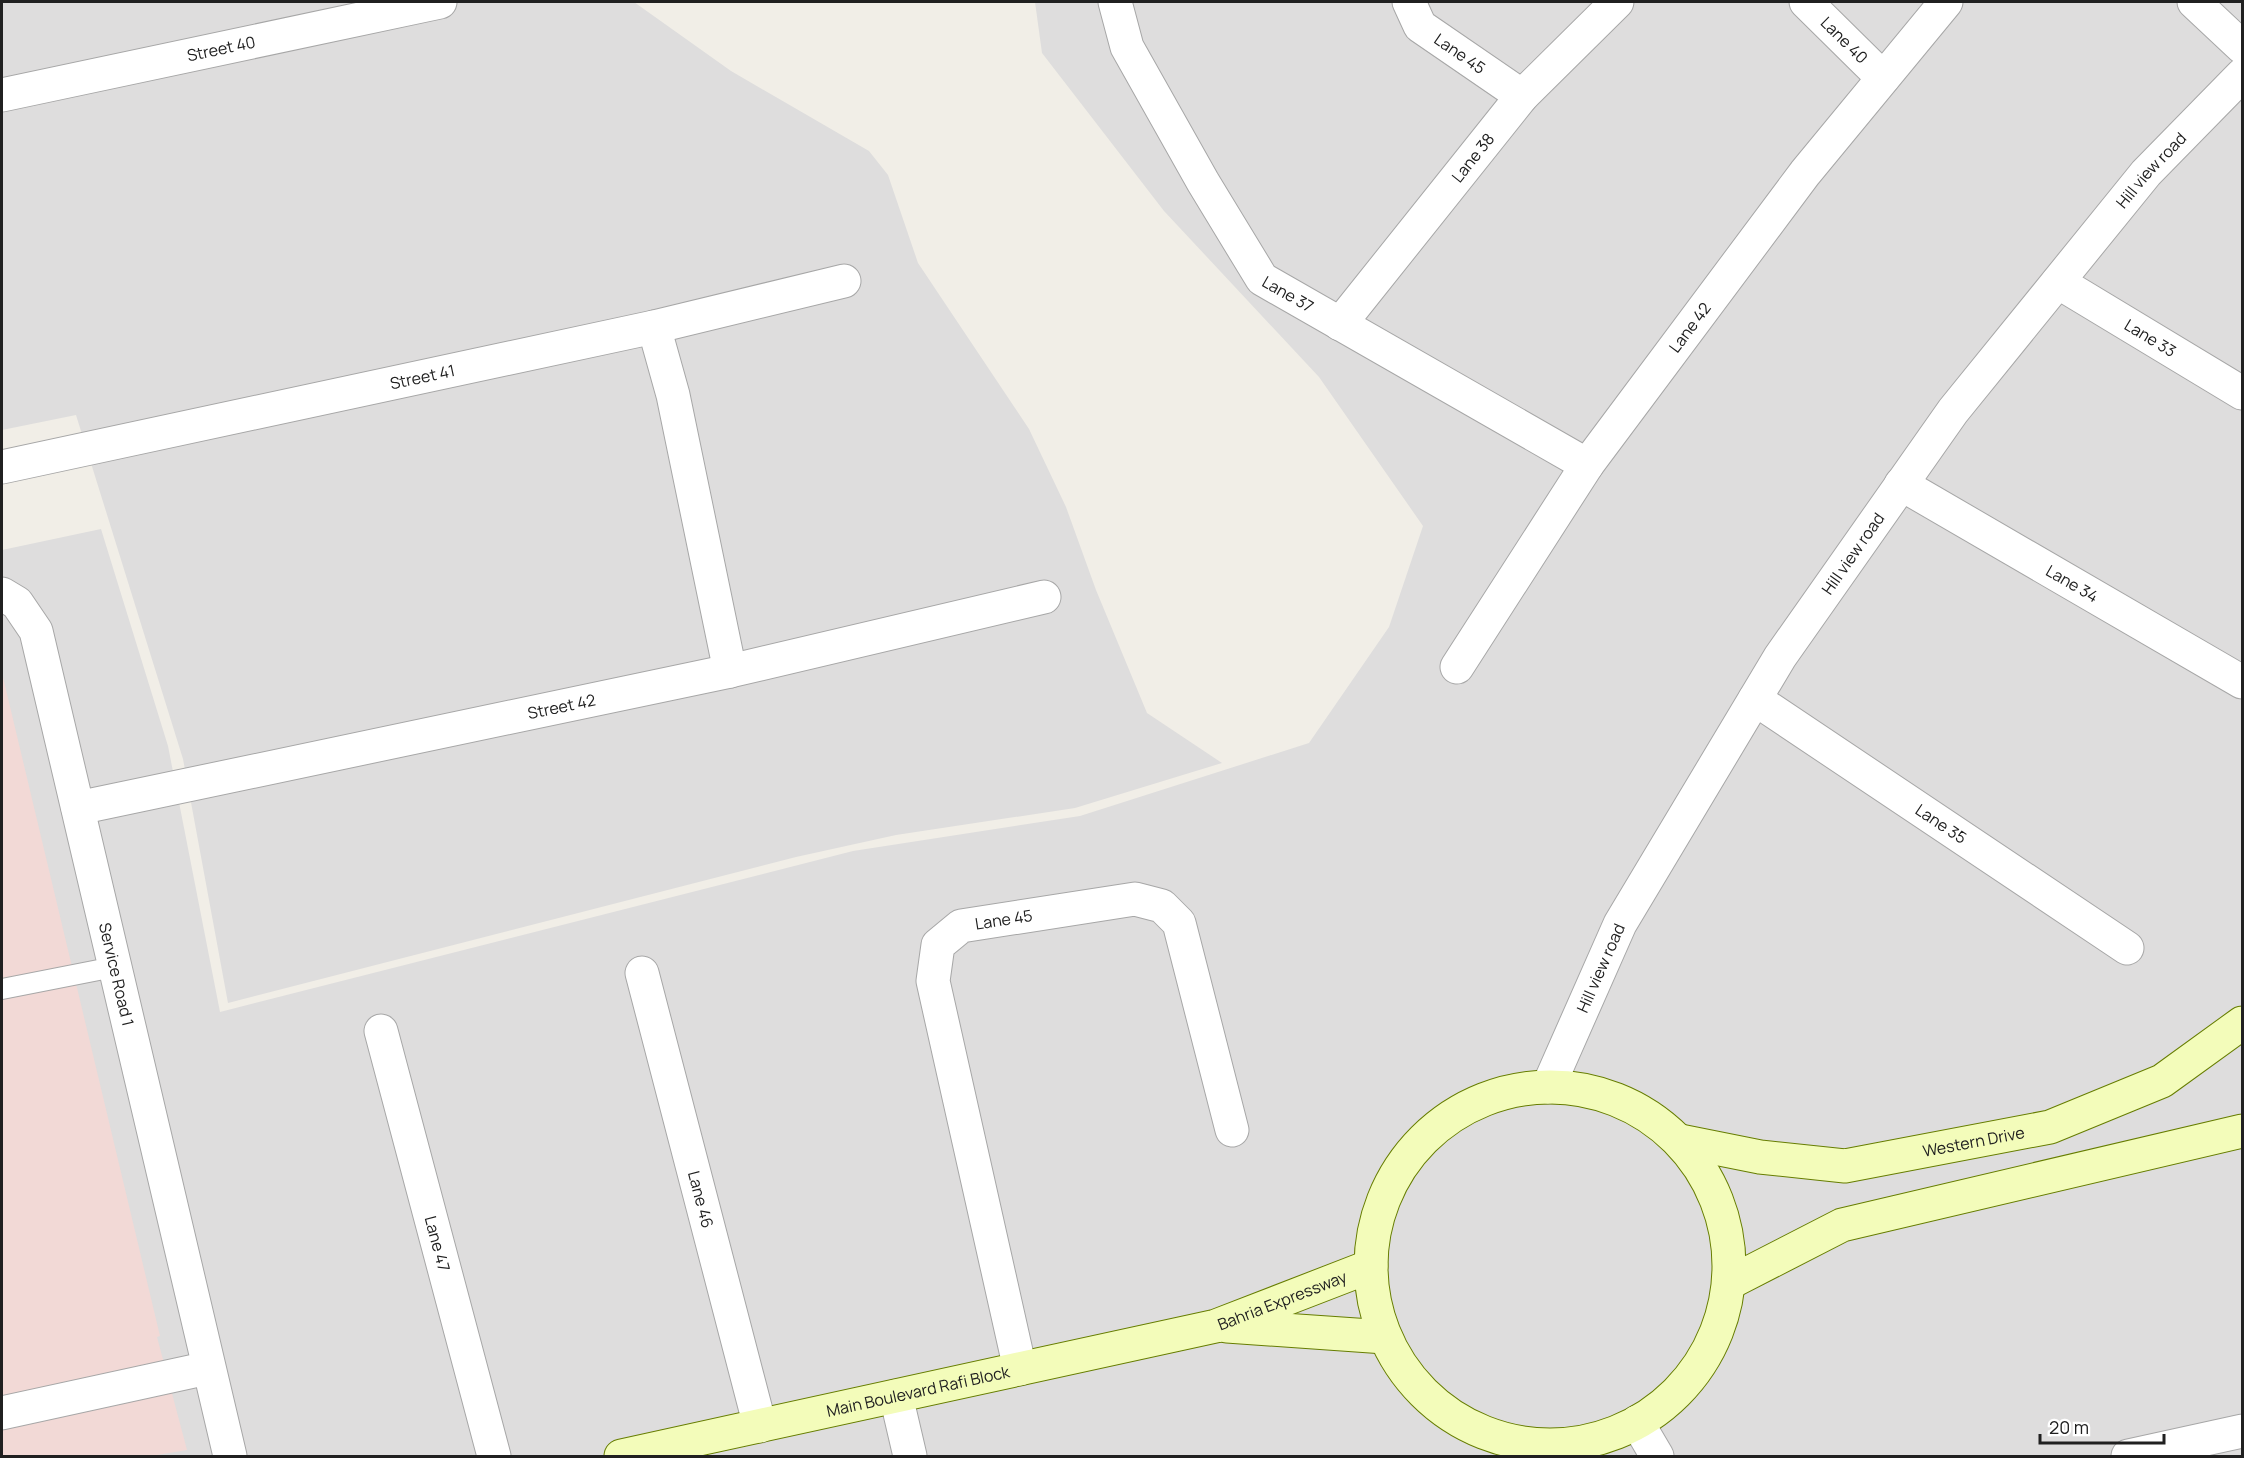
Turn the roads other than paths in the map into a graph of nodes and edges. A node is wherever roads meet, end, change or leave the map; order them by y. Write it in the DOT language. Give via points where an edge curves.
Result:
graph roads {
  1 [pos="440,2"];
  2 [pos="1115,2"];
  3 [pos="1409,2"];
  4 [pos="1617,2"];
  5 [pos="1806,2"];
  6 [pos="1946,2"];
  7 [pos="2194,2"];
  8 [pos="2242,47"];
  9 [pos="2242,75"];
  10 [pos="1884,78"];
  11 [pos="2,95"];
  12 [pos="1522,96"];
  13 [pos="844,281"];
  14 [pos="2058,282"];
  15 [pos="1340,324"];
  16 [pos="654,327"];
  17 [pos="2242,393"];
  18 [pos="1587,465"];
  19 [pos="2,467"];
  20 [pos="1902,484"];
  21 [pos="2,594"];
  22 [pos="1044,597"];
  23 [pos="1457,667"];
  24 [pos="729,671"];
  25 [pos="2242,682"];
  26 [pos="1755,699"];
  27 [pos="78,808"];
  28 [pos="2127,948"];
  29 [pos="114,967"];
  30 [pos="642,973"];
  31 [pos="2,989"];
  32 [pos="2242,1023"];
  33 [pos="381,1031"];
  34 [pos="1548,1087"];
  35 [pos="1232,1130"];
  36 [pos="2242,1131"];
  37 [pos="1680,1141"];
  38 [pos="1371,1266"];
  39 [pos="1729,1283"];
  40 [pos="1216,1326"];
  41 [pos="1385,1337"];
  42 [pos="208,1368"];
  43 [pos="1020,1369"];
  44 [pos="896,1396"];
  45 [pos="2,1413"];
  46 [pos="1637,1422"];
  47 [pos="760,1426"];
  48 [pos="2242,1431"];
  49 [pos="230,1456"];
  50 [pos="494,1456"];
  51 [pos="621,1456"];
  52 [pos="910,1456"];
  53 [pos="1657,1456"];
  54 [pos="2128,1456"];
  1 -- 11 [label="street, Street 40"];
  2 -- 15 [label="street, Lane 37" via="1127,47 1262,279"];
  3 -- 12 [label="street, Lane 45" via="1420,26"];
  4 -- 12 [label="street, Lane 38"];
  5 -- 10 [label="street, Lane 40"];
  6 -- 10 [label="street, Lane 42"];
  7 -- 8 [label="street"];
  9 -- 14 [label="street, Hill view road" via="2146,173"];
  10 -- 18 [label="street, Lane 42" via="1804,173"];
  12 -- 15 [label="street, Lane 38"];
  13 -- 16 [label="street, Street 41"];
  14 -- 17 [label="street, Lane 33"];
  14 -- 20 [label="street, Hill view road" via="1953,411"];
  15 -- 18 [label="street, Lane 37"];
  16 -- 19 [label="street, Street 41"];
  16 -- 24 [label="street" via="673,395"];
  18 -- 23 [label="street, Lane 42"];
  20 -- 25 [label="street, Lane 34"];
  20 -- 26 [label="street, Hill view road" via="1780,657"];
  21 -- 27 [label="street, Service Road 1" via="17,603 36,631"];
  22 -- 24 [label="street, Street 42"];
  24 -- 27 [label="street, Street 42"];
  26 -- 28 [label="street, Lane 35"];
  26 -- 34 [label="street, Hill view road" via="1620,924"];
  27 -- 29 [label="street, Service Road 1"];
  29 -- 31 [label="lane"];
  29 -- 42 [label="street, Service Road 1"];
  30 -- 47 [label="street, Lane 46"];
  32 -- 37 [label="street, Western Drive" via="2162,1081 2049,1127 1845,1166 1760,1157"];
  33 -- 50 [label="street, Lane 47"];
  34 -- 37 [label="street" via="1596,1092 1619,1100 1662,1125"];
  34 -- 38 [label="street" via="1517,1089 1487,1098 1434,1130 1412,1152 1394,1177 1381,1206"];
  35 -- 43 [label="street, Lane 45" via="1179,923 1162,906 1135,899 961,926 939,945 933,981"];
  36 -- 39 [label="street" via="1842,1225"];
  37 -- 39 [label="street" via="1710,1184 1727,1232"];
  38 -- 40 [label="street, Bahria Expressway"];
  38 -- 41 [label="street" via="1374,1302"];
  39 -- 46 [label="street" via="1718,1332 1707,1354 1677,1393"];
  40 -- 41 [label="street, Bahria Expressway"];
  40 -- 43 [label="street, Main Boulevard Rafi Block"];
  41 -- 46 [label="street" via="1423,1392 1477,1429 1541,1444 1574,1443"];
  42 -- 45 [label="street"];
  42 -- 49 [label="street, Service Road 1"];
  43 -- 44 [label="street, Main Boulevard Rafi Block"];
  44 -- 47 [label="street, Main Boulevard Rafi Block"];
  44 -- 52 [label="street"];
  46 -- 53 [label="street"];
  47 -- 51 [label="street, Main Boulevard Rafi Block"];
  48 -- 54 [label="street"];
}
